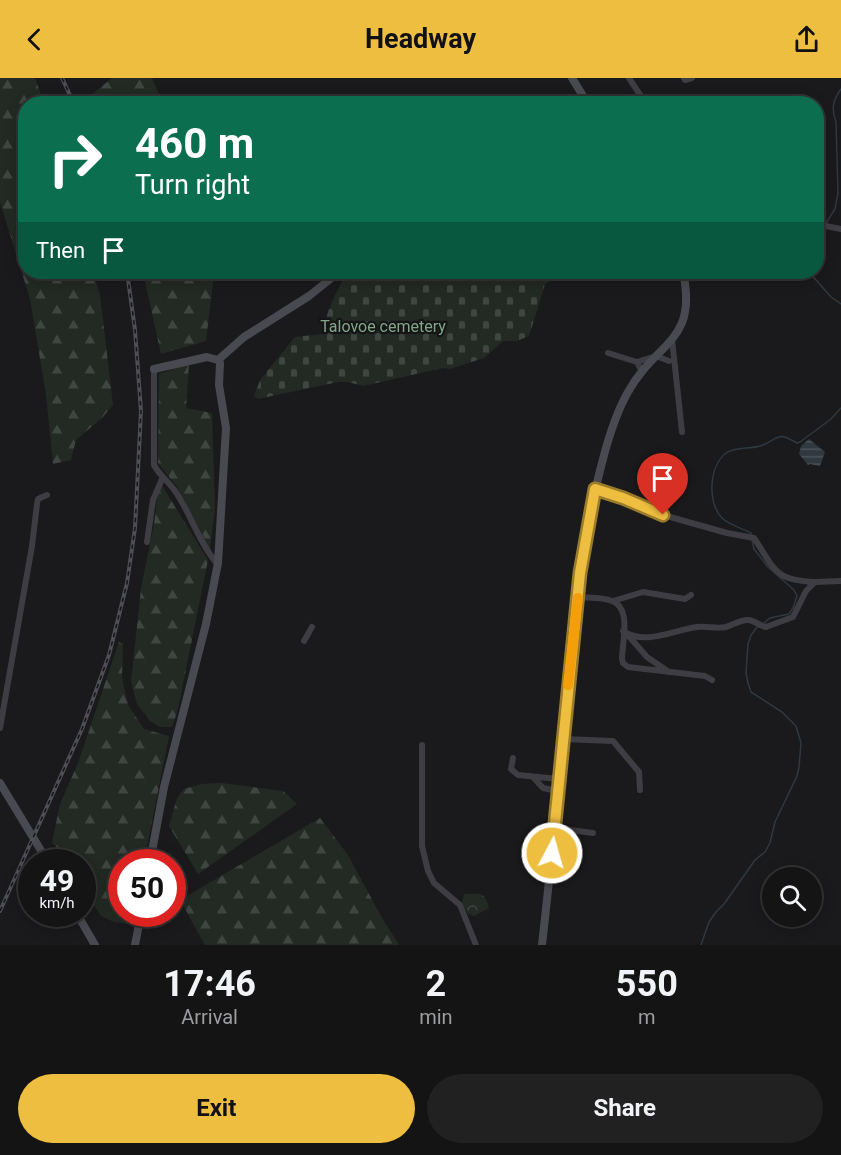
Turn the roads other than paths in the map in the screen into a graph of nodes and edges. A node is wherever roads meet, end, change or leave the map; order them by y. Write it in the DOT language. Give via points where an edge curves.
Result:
graph roads {
  1 [pos="572,78"];
  2 [pos="629,78"];
  3 [pos="684,78"];
  4 [pos="692,78"];
  5 [pos="583,96"];
  6 [pos="641,96"];
  7 [pos="824,226"];
  8 [pos="841,230"];
  9 [pos="330,279"];
  10 [pos="685,279"];
  11 [pos="672,339"];
  12 [pos="608,353"];
  13 [pos="659,353"];
  14 [pos="675,355"];
  15 [pos="218,360"];
  16 [pos="669,361"];
  17 [pos="637,362"];
  18 [pos="154,369"];
  19 [pos="642,372"];
  20 [pos="682,432"];
  21 [pos="162,479"];
  22 [pos="595,489"];
  23 [pos="47,495"];
  24 [pos="147,542"];
  25 [pos="218,566"];
  26 [pos="841,580"];
  27 [pos="815,582"];
  28 [pos="691,595"];
  29 [pos="578,597"];
  30 [pos="613,601"];
  31 [pos="312,627"];
  32 [pos="623,630"];
  33 [pos="304,641"];
  34 [pos="672,674"];
  35 [pos="712,680"];
  36 [pos="0,728"];
  37 [pos="563,740"];
  38 [pos="422,745"];
  39 [pos="513,758"];
  40 [pos="533,777"];
  41 [pos="560,779"];
  42 [pos="0,783"];
  43 [pos="640,790"];
  44 [pos="558,791"];
  45 [pos="555,828"];
  46 [pos="593,832"];
  47 [pos="40,849"];
  48 [pos="152,849"];
  49 [pos="85,927"];
  50 [pos="138,927"];
  51 [pos="95,945"];
  52 [pos="135,945"];
  53 [pos="476,945"];
  54 [pos="542,945"];
  1 -- 5 [label="main road"];
  2 -- 6 [label="street"];
  3 -- 4 [label="street"];
  7 -- 8 [label="street"];
  9 -- 15 [label="main road" via="244,337"];
  10 -- 11 [label="main road" via="687,310"];
  11 -- 13 [label="main road"];
  11 -- 14 [label="street"];
  12 -- 17 [label="street"];
  13 -- 14 [label="street"];
  13 -- 16 [label="street"];
  13 -- 17 [label="street"];
  13 -- 19 [label="main road"];
  14 -- 20 [label="street"];
  15 -- 18 [label="main road" via="207,357"];
  15 -- 25 [label="main road" via="226,428"];
  17 -- 19 [label="street"];
  18 -- 21 [label="street" via="154,460"];
  19 -- 22 [label="main road" via="616,414"];
  21 -- 24 [label="street" via="153,500"];
  21 -- 25 [label="street" via="175,491"];
  22 -- 27 [label="street" via="663,515 752,538 781,575"];
  22 -- 29 [label="main road"];
  23 -- 36 [label="street" via="38,498"];
  25 -- 48 [label="main road"];
  26 -- 27 [label="street"];
  27 -- 32 [label="street" via="793,616 772,626 750,620 725,627 695,627 648,636"];
  28 -- 30 [label="street" via="686,599 643,592"];
  29 -- 30 [label="street"];
  29 -- 37 [label="main road"];
  30 -- 32 [label="street" via="624,614"];
  31 -- 33 [label="street"];
  32 -- 34 [label="street" via="647,657"];
  32 -- 34 [label="street" via="623,663"];
  34 -- 35 [label="street"];
  37 -- 41 [label="main road"];
  37 -- 43 [label="street" via="613,741 639,772"];
  38 -- 53 [label="street" via="422,846 428,871 434,883 460,905"];
  39 -- 40 [label="street" via="514,773"];
  40 -- 41 [label="street"];
  40 -- 44 [label="street" via="543,788"];
  41 -- 44 [label="main road"];
  42 -- 47 [label="main road"];
  44 -- 45 [label="main road"];
  45 -- 46 [label="street"];
  45 -- 54 [label="main road"];
  49 -- 51 [label="main road"];
  50 -- 52 [label="main road"];
}
